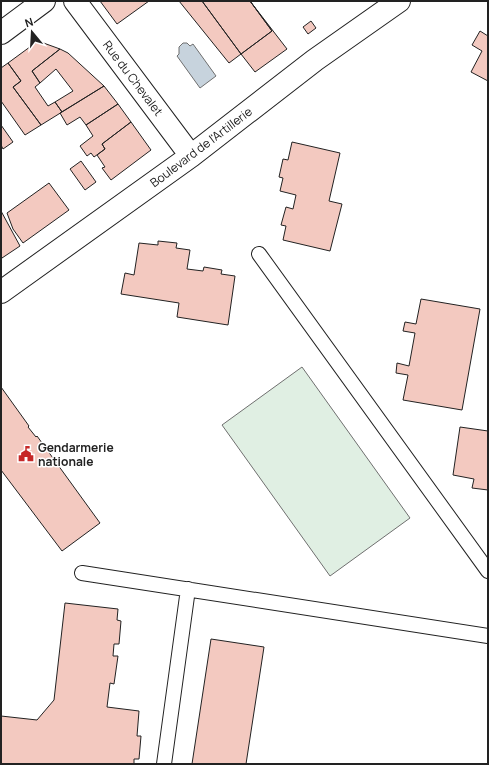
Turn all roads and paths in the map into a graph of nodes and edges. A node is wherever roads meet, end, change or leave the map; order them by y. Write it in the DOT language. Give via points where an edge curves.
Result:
graph roads {
  1 [pos="44,1"];
  2 [pos="75,1"];
  3 [pos="399,1"];
  4 [pos="1,33"];
  5 [pos="191,156"];
  6 [pos="259,254"];
  7 [pos="1,292"];
  8 [pos="488,571"];
  9 [pos="82,573"];
  10 [pos="188,589"];
  11 [pos="488,636"];
  12 [pos="164,764"];
  1 -- 4 [label="street"];
  2 -- 5 [label="street, Rue du Chevalet"];
  3 -- 5 [label="street, Boulevard de l'Artillerie" via="315,60"];
  5 -- 7 [label="street, Boulevard de l'Artillerie"];
  6 -- 8 [label="lane"];
  9 -- 10 [label="lane"];
  10 -- 11 [label="lane"];
  10 -- 12 [label="lane"];
}
